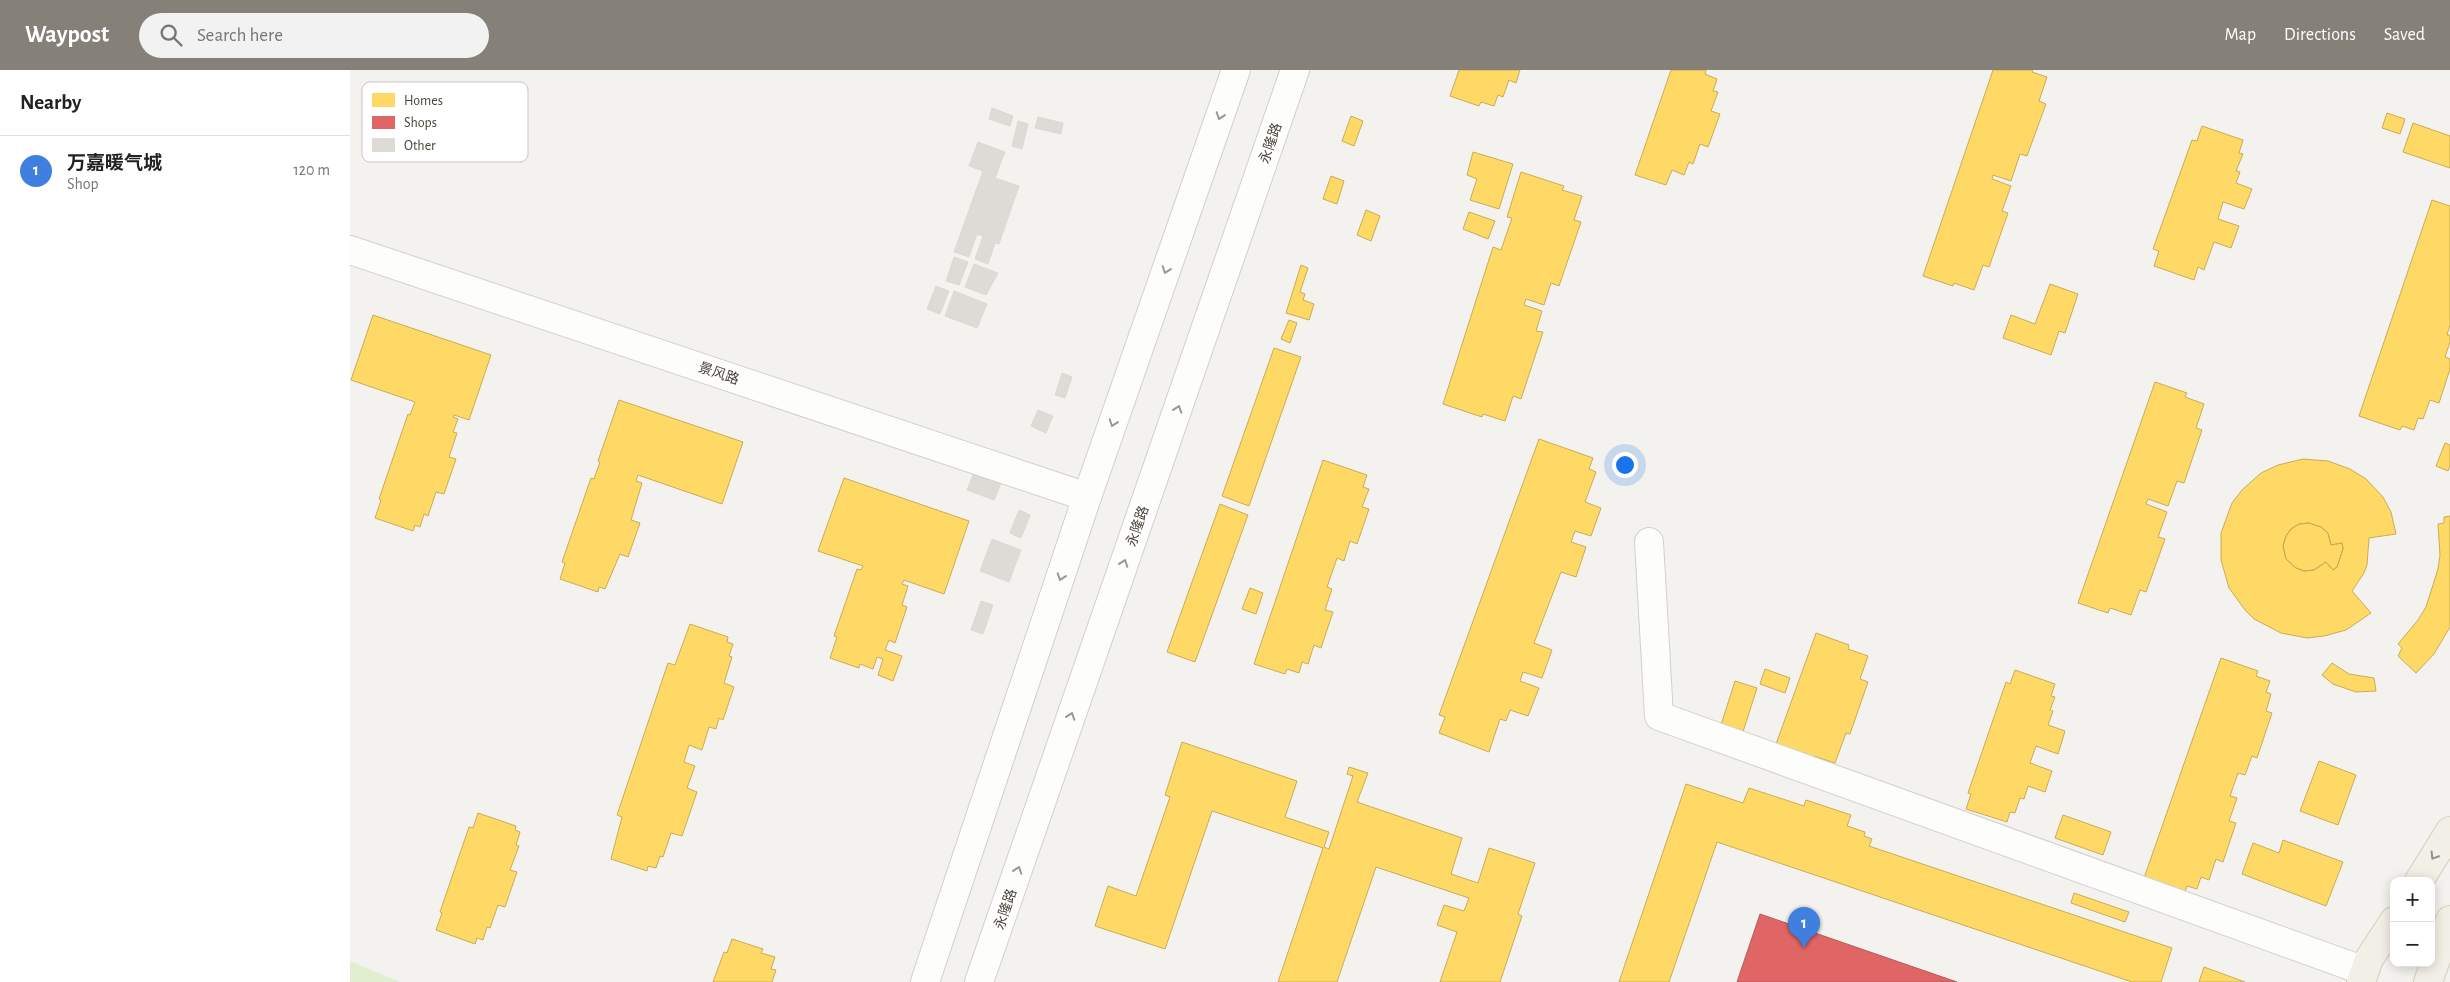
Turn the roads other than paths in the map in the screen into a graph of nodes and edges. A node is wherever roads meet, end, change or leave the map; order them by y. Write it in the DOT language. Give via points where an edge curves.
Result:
graph roads {
  1 [pos="1236,70"];
  2 [pos="1295,70"];
  3 [pos="350,250"];
  4 [pos="1087,497"];
  5 [pos="1649,542"];
  6 [pos="2450,831"];
  7 [pos="2421,877"];
  8 [pos="2450,920"];
  9 [pos="2393,922"];
  10 [pos="2360,976"];
  11 [pos="925,982"];
  12 [pos="979,982"];
  13 [pos="2428,982"];
  1 -- 4 [label="street, one-way"];
  12 -- 2 [label="street, 永隆路, one-way"];
  3 -- 4 [label="street, 景风路"];
  4 -- 11 [label="street, one-way"];
  5 -- 10 [label="street" via="1659,716"];
  6 -- 7 [label="main road, one-way"];
  8 -- 13 [label="main road"];
  9 -- 10 [label="main road"];
}
